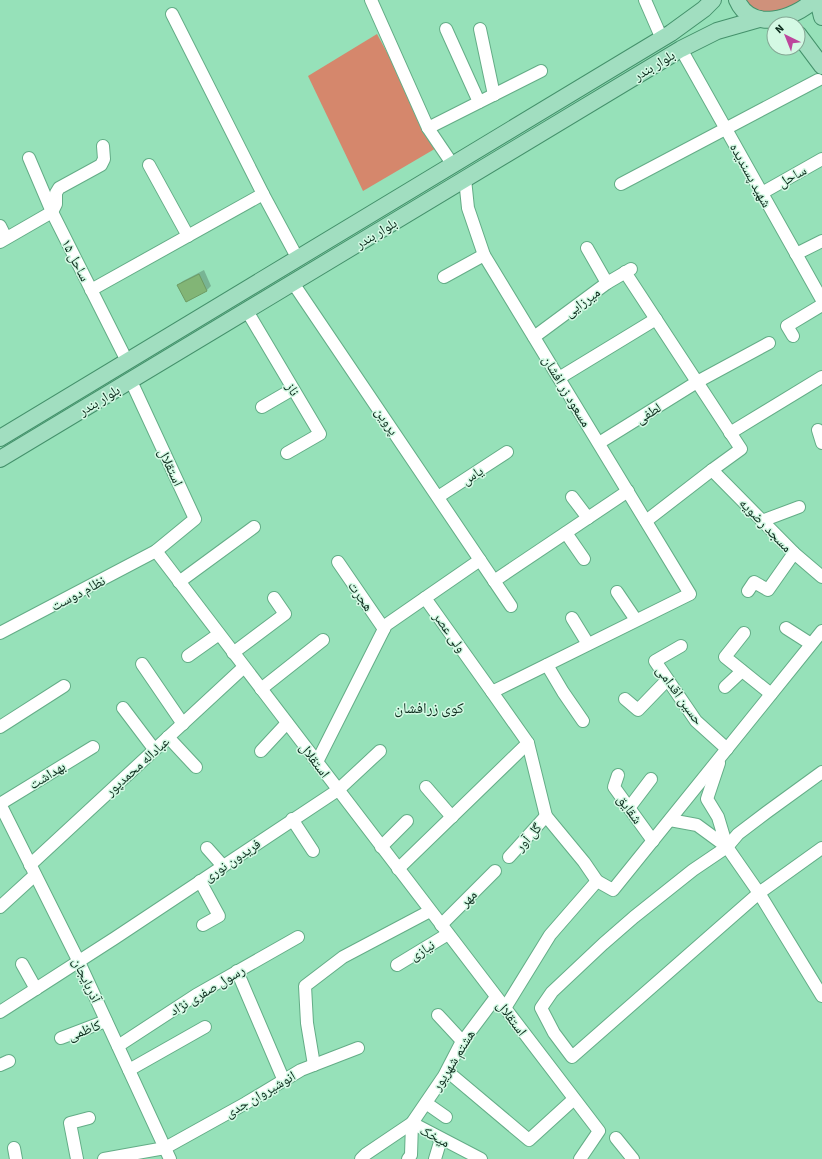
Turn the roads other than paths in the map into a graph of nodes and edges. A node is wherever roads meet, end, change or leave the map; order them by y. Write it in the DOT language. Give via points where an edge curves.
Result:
graph roads {
  1 [pos="371,0"];
  2 [pos="645,0"];
  3 [pos="713,0"];
  4 [pos="737,0"];
  5 [pos="814,0"];
  6 [pos="818,0"];
  7 [pos="172,14"];
  8 [pos="792,16"];
  9 [pos="822,17"];
  10 [pos="759,19"];
  11 [pos="766,20"];
  12 [pos="446,29"];
  13 [pos="480,29"];
  14 [pos="662,39"];
  15 [pos="806,44"];
  16 [pos="680,49"];
  17 [pos="541,71"];
  18 [pos="820,73"];
  19 [pos="494,95"];
  20 [pos="479,102"];
  21 [pos="428,128"];
  22 [pos="725,128"];
  23 [pos="103,146"];
  24 [pos="29,158"];
  25 [pos="822,159"];
  26 [pos="149,165"];
  27 [pos="453,165"];
  28 [pos="465,179"];
  29 [pos="621,184"];
  30 [pos="762,193"];
  31 [pos="262,194"];
  32 [pos="52,212"];
  33 [pos="0,226"];
  34 [pos="188,236"];
  35 [pos="3,240"];
  36 [pos="822,241"];
  37 [pos="587,248"];
  38 [pos="796,254"];
  39 [pos="484,255"];
  40 [pos="298,259"];
  41 [pos="444,277"];
  42 [pos="293,283"];
  43 [pos="607,283"];
  44 [pos="91,290"];
  45 [pos="822,300"];
  46 [pos="822,305"];
  47 [pos="247,311"];
  48 [pos="656,319"];
  49 [pos="793,336"];
  50 [pos="534,337"];
  51 [pos="769,343"];
  52 [pos="127,362"];
  53 [pos="822,377"];
  54 [pos="559,378"];
  55 [pos="131,381"];
  56 [pos="697,382"];
  57 [pos="293,389"];
  58 [pos="262,407"];
  59 [pos="818,430"];
  60 [pos="730,433"];
  61 [pos="0,438"];
  62 [pos="822,442"];
  63 [pos="598,443"];
  64 [pos="507,452"];
  65 [pos="287,453"];
  66 [pos="0,460"];
  67 [pos="712,470"];
  68 [pos="628,491"];
  69 [pos="572,496"];
  70 [pos="438,497"];
  71 [pos="800,507"];
  72 [pos="588,518"];
  73 [pos="646,521"];
  74 [pos="762,521"];
  75 [pos="254,527"];
  76 [pos="566,533"];
  77 [pos="156,551"];
  78 [pos="794,554"];
  79 [pos="584,559"];
  80 [pos="480,560"];
  81 [pos="338,562"];
  82 [pos="822,577"];
  83 [pos="494,581"];
  84 [pos="179,582"];
  85 [pos="748,591"];
  86 [pos="617,592"];
  87 [pos="274,598"];
  88 [pos="425,598"];
  89 [pos="511,606"];
  90 [pos="572,618"];
  91 [pos="636,620"];
  92 [pos="786,628"];
  93 [pos="384,629"];
  94 [pos="822,631"];
  95 [pos="0,633"];
  96 [pos="744,633"];
  97 [pos="219,634"];
  98 [pos="323,640"];
  99 [pos="588,644"];
  100 [pos="812,644"];
  101 [pos="682,646"];
  102 [pos="233,653"];
  103 [pos="188,656"];
  104 [pos="142,664"];
  105 [pos="547,665"];
  106 [pos="244,667"];
  107 [pos="742,671"];
  108 [pos="667,680"];
  109 [pos="64,686"];
  110 [pos="725,687"];
  111 [pos="261,689"];
  112 [pos="492,692"];
  113 [pos="771,694"];
  114 [pos="625,699"];
  115 [pos="123,708"];
  116 [pos="583,721"];
  117 [pos="287,723"];
  118 [pos="183,724"];
  119 [pos="0,727"];
  120 [pos="168,737"];
  121 [pos="528,743"];
  122 [pos="94,747"];
  123 [pos="154,750"];
  124 [pos="261,751"];
  125 [pos="380,751"];
  126 [pos="724,752"];
  127 [pos="317,762"];
  128 [pos="196,767"];
  129 [pos="822,772"];
  130 [pos="618,775"];
  131 [pos="652,779"];
  132 [pos="426,787"];
  133 [pos="338,790"];
  134 [pos="0,804"];
  135 [pos="629,808"];
  136 [pos="452,816"];
  137 [pos="546,816"];
  138 [pos="292,819"];
  139 [pos="670,820"];
  140 [pos="407,821"];
  141 [pos="653,841"];
  142 [pos="381,847"];
  143 [pos="727,847"];
  144 [pos="207,848"];
  145 [pos="822,848"];
  146 [pos="314,851"];
  147 [pos="509,857"];
  148 [pos="223,866"];
  149 [pos="398,869"];
  150 [pos="33,870"];
  151 [pos="495,871"];
  152 [pos="200,881"];
  153 [pos="597,881"];
  154 [pos="759,893"];
  155 [pos="0,907"];
  156 [pos="430,911"];
  157 [pos="203,925"];
  158 [pos="445,930"];
  159 [pos="298,937"];
  160 [pos="79,962"];
  161 [pos="22,964"];
  162 [pos="397,965"];
  163 [pos="237,971"];
  164 [pos="36,990"];
  165 [pos="822,996"];
  166 [pos="496,997"];
  167 [pos="505,1008"];
  168 [pos="0,1012"];
  169 [pos="438,1015"];
  170 [pos="106,1021"];
  171 [pos="205,1027"];
  172 [pos="61,1038"];
  173 [pos="463,1042"];
  174 [pos="118,1046"];
  175 [pos="358,1048"];
  176 [pos="314,1065"];
  177 [pos="129,1070"];
  178 [pos="447,1072"];
  179 [pos="284,1081"];
  180 [pos="574,1099"];
  181 [pos="426,1103"];
  182 [pos="446,1117"];
  183 [pos="89,1118"];
  184 [pos="412,1123"];
  185 [pos="616,1138"];
  186 [pos="441,1139"];
  187 [pos="167,1154"];
  188 [pos="77,1159"];
  189 [pos="104,1159"];
  190 [pos="361,1159"];
  191 [pos="408,1159"];
  192 [pos="435,1159"];
  193 [pos="481,1159"];
  194 [pos="580,1159"];
  195 [pos="633,1159"];
  1 -- 21 [label="street"];
  2 -- 14 [label="street"];
  3 -- 14 [label="main road, بلوار بندر"];
  4 -- 10 [label="main road" via="747,14"];
  5 -- 8 [label="main road, بلوار بندر"];
  6 -- 9 [label="main road"];
  7 -- 31 [label="street"];
  10 -- 11 [label="main road, بلوار بندر"];
  10 -- 16 [label="main road, بلوار بندر" via="717,31"];
  12 -- 20 [label="street"];
  13 -- 19 [label="street"];
  14 -- 27 [label="main road, بلوار بندر"];
  15 -- 18 [label="main road" via="818,60"];
  16 -- 22 [label="street, شهید پسندیده"];
  16 -- 28 [label="main road, بلوار بندر"];
  17 -- 19 [label="street"];
  18 -- 22 [label="street"];
  19 -- 20 [label="street"];
  20 -- 21 [label="street"];
  21 -- 27 [label="street"];
  22 -- 29 [label="street"];
  22 -- 30 [label="street, شهید پسندیده"];
  23 -- 32 [label="street" via="102,165 59,188"];
  24 -- 32 [label="street, ساحل ۱۵"];
  25 -- 30 [label="street, ساحل"];
  26 -- 34 [label="street"];
  27 -- 40 [label="main road, بلوار بندر"];
  28 -- 39 [label="street, مسعود زر افشان" via="468,208"];
  28 -- 42 [label="main road, بلوار بندر"];
  30 -- 38 [label="street, شهید پسندیده"];
  31 -- 34 [label="street"];
  31 -- 40 [label="street"];
  32 -- 35 [label="street"];
  32 -- 44 [label="street, ساحل ۱۵"];
  33 -- 35 [label="street"];
  34 -- 44 [label="street"];
  36 -- 38 [label="street"];
  37 -- 43 [label="street"];
  38 -- 45 [label="street, شهید پسندیده"];
  39 -- 41 [label="street"];
  39 -- 50 [label="street, مسعود زر افشان"];
  40 -- 52 [label="main road, بلوار بندر"];
  42 -- 47 [label="main road, بلوار بندر"];
  42 -- 70 [label="street, پروین"];
  43 -- 48 [label="street, میرزایی" via="628,270"];
  43 -- 50 [label="street, میرزایی"];
  44 -- 52 [label="street, ساحل ۱۵"];
  46 -- 49 [label="street" via="787,326"];
  47 -- 55 [label="main road, بلوار بندر"];
  47 -- 57 [label="street, ناز"];
  48 -- 54 [label="street"];
  48 -- 56 [label="street"];
  50 -- 54 [label="street, مسعود زر افشان"];
  51 -- 56 [label="street, لطفی"];
  52 -- 61 [label="main road, بلوار بندر"];
  53 -- 60 [label="street"];
  54 -- 63 [label="street, مسعود زر افشان"];
  55 -- 66 [label="main road, بلوار بندر"];
  55 -- 77 [label="street, استقلال" via="195,519"];
  56 -- 60 [label="street"];
  56 -- 63 [label="street, لطفی"];
  57 -- 58 [label="street"];
  57 -- 65 [label="street, ناز" via="320,434"];
  59 -- 62 [label="street"];
  60 -- 67 [label="street" via="741,449"];
  63 -- 68 [label="street, مسعود زر افشان"];
  64 -- 70 [label="street, یاس"];
  67 -- 73 [label="street"];
  67 -- 74 [label="street, مسجد رضویه"];
  68 -- 72 [label="street"];
  68 -- 73 [label="street, مسعود زر افشان"];
  69 -- 72 [label="street"];
  70 -- 80 [label="street, پروین"];
  71 -- 74 [label="street"];
  72 -- 76 [label="street"];
  73 -- 91 [label="street, مسعود زر افشان" via="690,594"];
  74 -- 78 [label="street, مسجد رضویه"];
  75 -- 84 [label="street"];
  76 -- 79 [label="street"];
  76 -- 83 [label="street"];
  77 -- 84 [label="street, استقلال"];
  77 -- 95 [label="street, نظام دوست"];
  78 -- 82 [label="street, مسجد رضویه"];
  78 -- 85 [label="street" via="768,590 754,582"];
  80 -- 83 [label="street"];
  80 -- 88 [label="street, ولی عصر"];
  81 -- 93 [label="street, هجرت"];
  83 -- 89 [label="street"];
  84 -- 97 [label="street, استقلال"];
  86 -- 91 [label="street"];
  87 -- 102 [label="street" via="285,614"];
  88 -- 93 [label="street"];
  88 -- 112 [label="street, ولی عصر"];
  90 -- 99 [label="street"];
  91 -- 99 [label="street"];
  92 -- 100 [label="street"];
  93 -- 127 [label="street"];
  94 -- 100 [label="street"];
  96 -- 107 [label="street" via="725,657"];
  97 -- 102 [label="street, استقلال"];
  97 -- 103 [label="street"];
  98 -- 111 [label="street"];
  99 -- 105 [label="street"];
  100 -- 113 [label="street"];
  101 -- 108 [label="street, حسین اقدامی" via="655,661"];
  102 -- 106 [label="street, استقلال"];
  104 -- 118 [label="street"];
  105 -- 112 [label="street"];
  105 -- 116 [label="street"];
  106 -- 111 [label="street, استقلال"];
  106 -- 118 [label="street, عباداله محمدپور"];
  107 -- 110 [label="street"];
  107 -- 113 [label="street"];
  108 -- 114 [label="street" via="638,710"];
  108 -- 126 [label="street, حسین اقدامی" via="696,721"];
  109 -- 119 [label="street"];
  111 -- 117 [label="street, استقلال"];
  112 -- 121 [label="street, ولی عصر"];
  113 -- 126 [label="street"];
  115 -- 123 [label="street"];
  117 -- 124 [label="street"];
  117 -- 127 [label="street, استقلال"];
  118 -- 120 [label="street, عباداله محمدپور"];
  120 -- 123 [label="street, عباداله محمدپور"];
  120 -- 128 [label="street"];
  121 -- 136 [label="street"];
  121 -- 137 [label="street"];
  122 -- 134 [label="street, بهداشت"];
  123 -- 150 [label="street, عباداله محمدپور"];
  125 -- 133 [label="street, فریدون نوری"];
  126 -- 139 [label="street"];
  126 -- 143 [label="street" via="707,799 718,817"];
  127 -- 133 [label="street, استقلال"];
  129 -- 143 [label="street" via="738,834"];
  130 -- 135 [label="street, شقایق" via="614,787"];
  131 -- 135 [label="street"];
  132 -- 136 [label="street"];
  133 -- 138 [label="street, فریدون نوری"];
  133 -- 142 [label="street, استقلال"];
  134 -- 150 [label="street, آذربایجان"];
  135 -- 141 [label="street, شقایق"];
  136 -- 149 [label="street"];
  137 -- 147 [label="street, گل آور"];
  137 -- 153 [label="street"];
  138 -- 146 [label="street"];
  138 -- 148 [label="street, فریدون نوری"];
  139 -- 141 [label="street"];
  139 -- 143 [label="street" via="697,825"];
  140 -- 142 [label="street"];
  141 -- 153 [label="street" via="613,890"];
  142 -- 149 [label="street, استقلال"];
  143 -- 154 [label="street"];
  143 -- 154 [label="street" via="662,894 552,992 541,1008 554,1033 572,1057"];
  144 -- 148 [label="street"];
  145 -- 154 [label="street"];
  148 -- 152 [label="street, فریدون نوری"];
  149 -- 156 [label="street, استقلال"];
  150 -- 155 [label="street, عباداله محمدپور"];
  150 -- 160 [label="street, آذربایجان"];
  151 -- 158 [label="street, مهر"];
  152 -- 157 [label="street" via="220,916"];
  152 -- 160 [label="street, فریدون نوری"];
  153 -- 167 [label="street" via="550,935"];
  154 -- 165 [label="street"];
  156 -- 158 [label="street, استقلال"];
  156 -- 176 [label="street" via="343,957 305,986 307,1023"];
  158 -- 162 [label="street, نیازی"];
  158 -- 166 [label="street, استقلال"];
  159 -- 163 [label="street, رسول صفری نژاد"];
  160 -- 164 [label="street, فریدون نوری"];
  160 -- 170 [label="street, آذربایجان"];
  161 -- 164 [label="street"];
  163 -- 174 [label="street, رسول صفری نژاد"];
  163 -- 179 [label="street"];
  164 -- 168 [label="street, فریدون نوری"];
  166 -- 167 [label="street, استقلال"];
  166 -- 173 [label="street, هشتم شهریور"];
  167 -- 180 [label="street, استقلال"];
  169 -- 173 [label="street"];
  170 -- 172 [label="street, کاظمی"];
  170 -- 174 [label="street, آذربایجان"];
  171 -- 177 [label="street"];
  173 -- 178 [label="street, هشتم شهریور"];
  174 -- 177 [label="street, آذربایجان"];
  175 -- 176 [label="street, انوشیروان جدی"];
  176 -- 179 [label="street, انوشیروان جدی"];
  177 -- 187 [label="street, آذربایجان"];
  178 -- 180 [label="street" via="529,1140"];
  178 -- 181 [label="street, هشتم شهریور"];
  179 -- 187 [label="street, انوشیروان جدی"];
  180 -- 194 [label="street, استقلال" via="599,1131"];
  181 -- 182 [label="street"];
  181 -- 184 [label="street, هشتم شهریور"];
  183 -- 188 [label="street" via="70,1123"];
  184 -- 186 [label="street, میخک"];
  184 -- 190 [label="street"];
  184 -- 191 [label="street" via="411,1155"];
  185 -- 195 [label="street"];
  186 -- 192 [label="street"];
  186 -- 193 [label="street, میخک"];
  187 -- 189 [label="street, انوشیروان جدی"];
}
